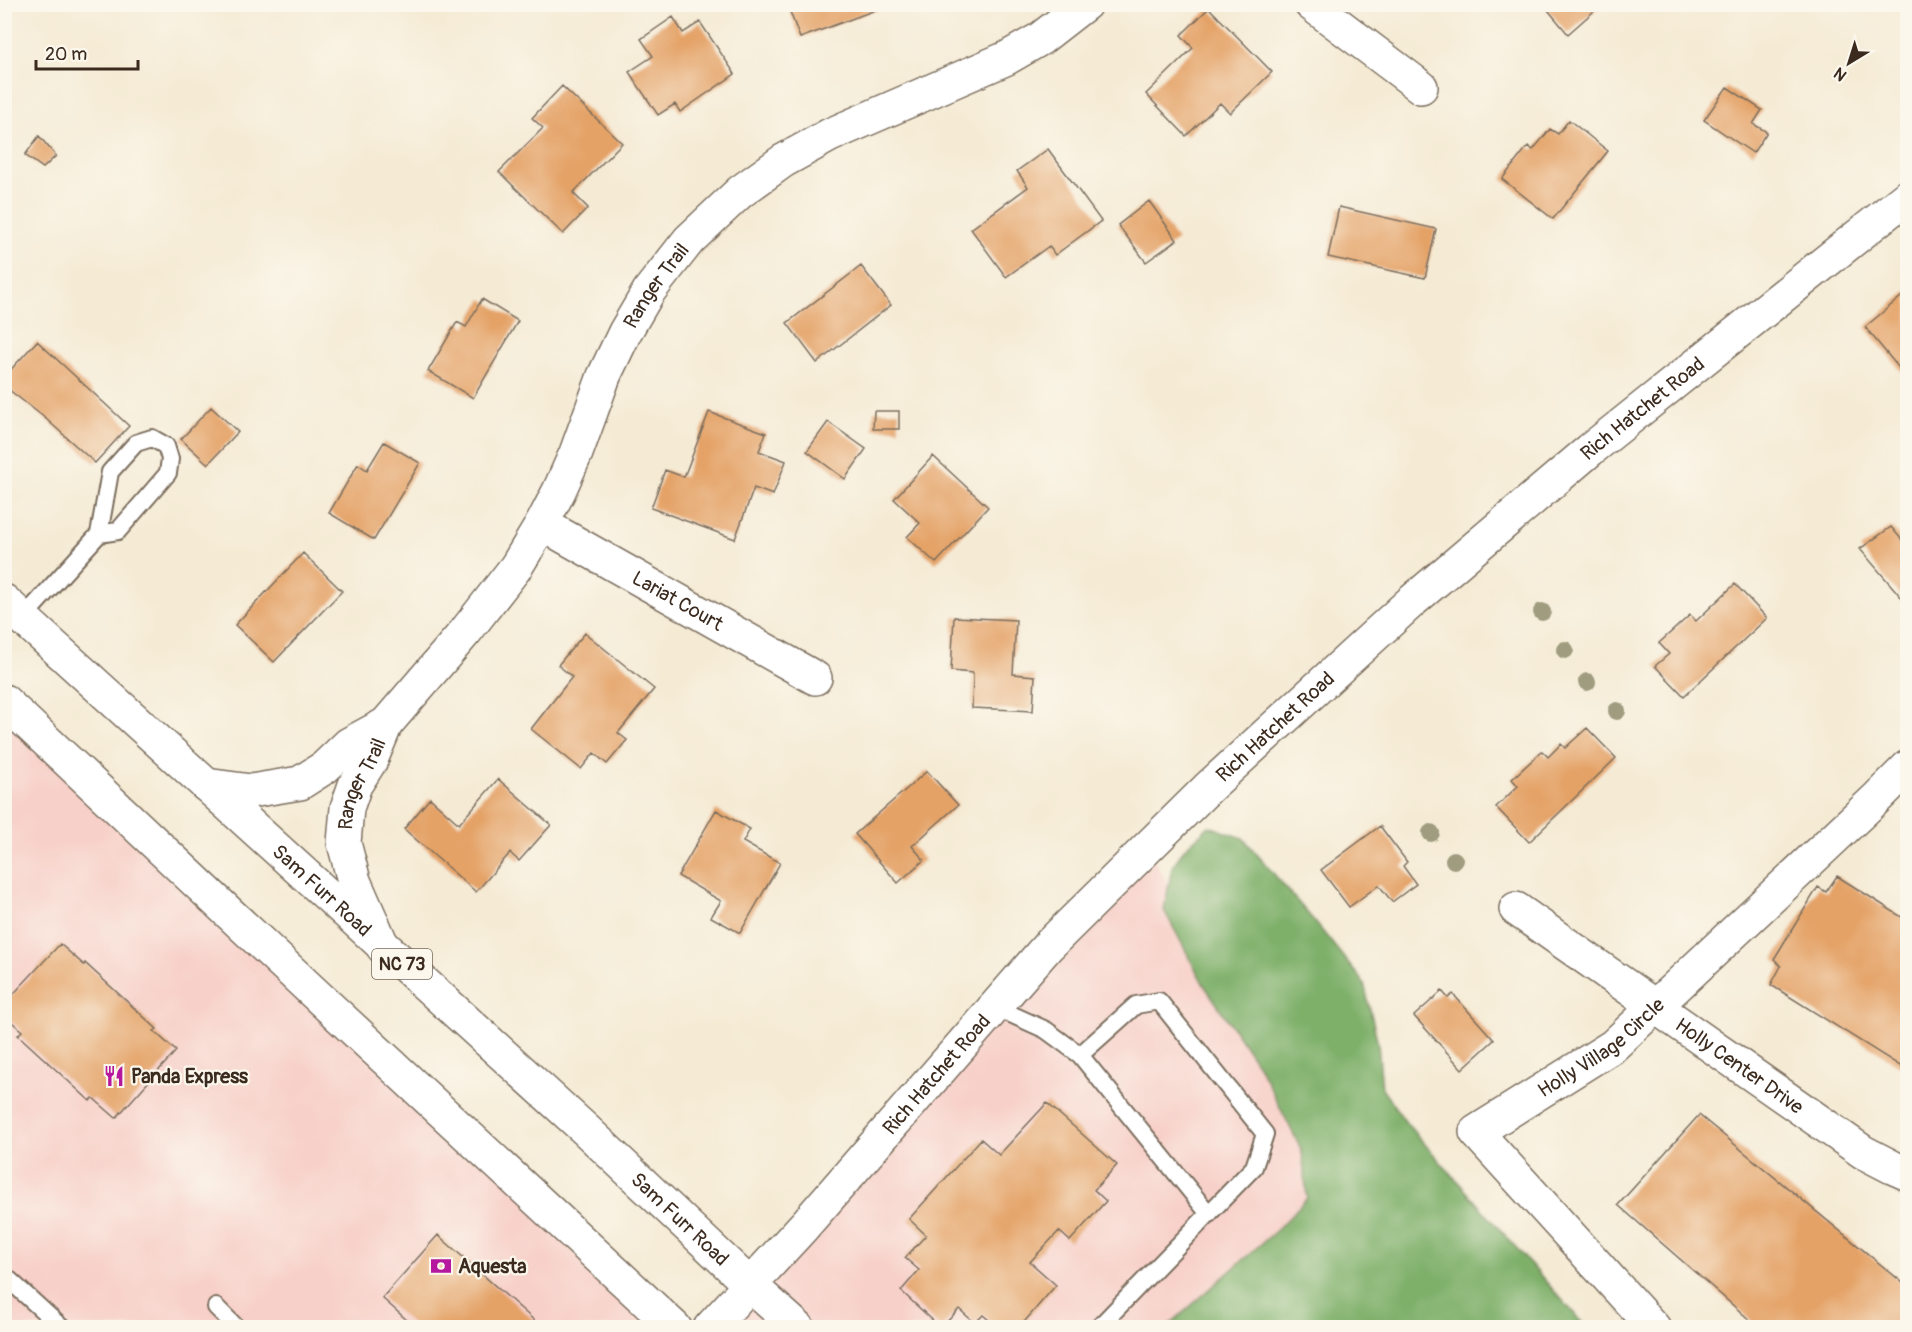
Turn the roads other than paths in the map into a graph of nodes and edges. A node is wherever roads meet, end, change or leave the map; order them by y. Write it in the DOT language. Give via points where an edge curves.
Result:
graph roads {
  1 [pos="1085,4"];
  2 [pos="1311,4"];
  3 [pos="1421,87"];
  4 [pos="1908,196"];
  5 [pos="542,524"];
  6 [pos="99,534"];
  7 [pos="14,609"];
  8 [pos="815,678"];
  9 [pos="4,700"];
  10 [pos="386,724"];
  11 [pos="1908,767"];
  12 [pos="206,785"];
  13 [pos="1516,909"];
  14 [pos="383,947"];
  15 [pos="1655,1005"];
  16 [pos="995,1006"];
  17 [pos="1080,1055"];
  18 [pos="1908,1174"];
  19 [pos="1209,1214"];
  20 [pos="4,1275"];
  21 [pos="749,1284"];
  22 [pos="216,1307"];
  23 [pos="62,1328"];
  24 [pos="237,1328"];
  25 [pos="675,1328"];
  26 [pos="710,1328"];
  27 [pos="798,1328"];
  28 [pos="1098,1328"];
  29 [pos="1654,1328"];
  1 -- 5 [label="street, Ranger Trail" via="1040,39 1007,58 830,135 783,161 740,192 689,240 649,291 625,332 572,463"];
  2 -- 3 [label="street"];
  4 -- 16 [label="street, Rich Hatchet Road" via="1590,450 1411,602 1201,795 1048,946"];
  5 -- 8 [label="street, Lariat Court"];
  5 -- 10 [label="street, Ranger Trail" via="516,567"];
  6 -- 6 [label="lane" via="118,531 168,473 170,459 166,447 152,438 136,443 110,472"];
  6 -- 7 [label="lane"];
  7 -- 12 [label="street, Sam Furr Road / NC 73"];
  9 -- 25 [label="street"];
  10 -- 12 [label="street, Ranger Trail" via="349,744 325,767 300,783 251,791"];
  10 -- 14 [label="street, Ranger Trail" via="355,785 347,808 344,843 354,880"];
  11 -- 15 [label="street, Holly Village Circle"];
  12 -- 14 [label="street, Sam Furr Road / NC 73"];
  13 -- 15 [label="street, Holly Center Drive"];
  14 -- 21 [label="street, Sam Furr Road / NC 73"];
  15 -- 18 [label="street, Holly Center Drive" via="1863,1152"];
  15 -- 29 [label="street, Holly Village Circle" via="1613,1046 1476,1132"];
  16 -- 17 [label="lane" via="1047,1030"];
  16 -- 21 [label="street, Rich Hatchet Road"];
  17 -- 19 [label="lane"];
  17 -- 19 [label="lane" via="1136,1005 1159,1001 1265,1134 1254,1167"];
  19 -- 28 [label="lane"];
  20 -- 23 [label="lane"];
  21 -- 26 [label="street, Rich Hatchet Road"];
  21 -- 27 [label="street, Sam Furr Road / NC 73"];
  22 -- 24 [label="lane"];
}
